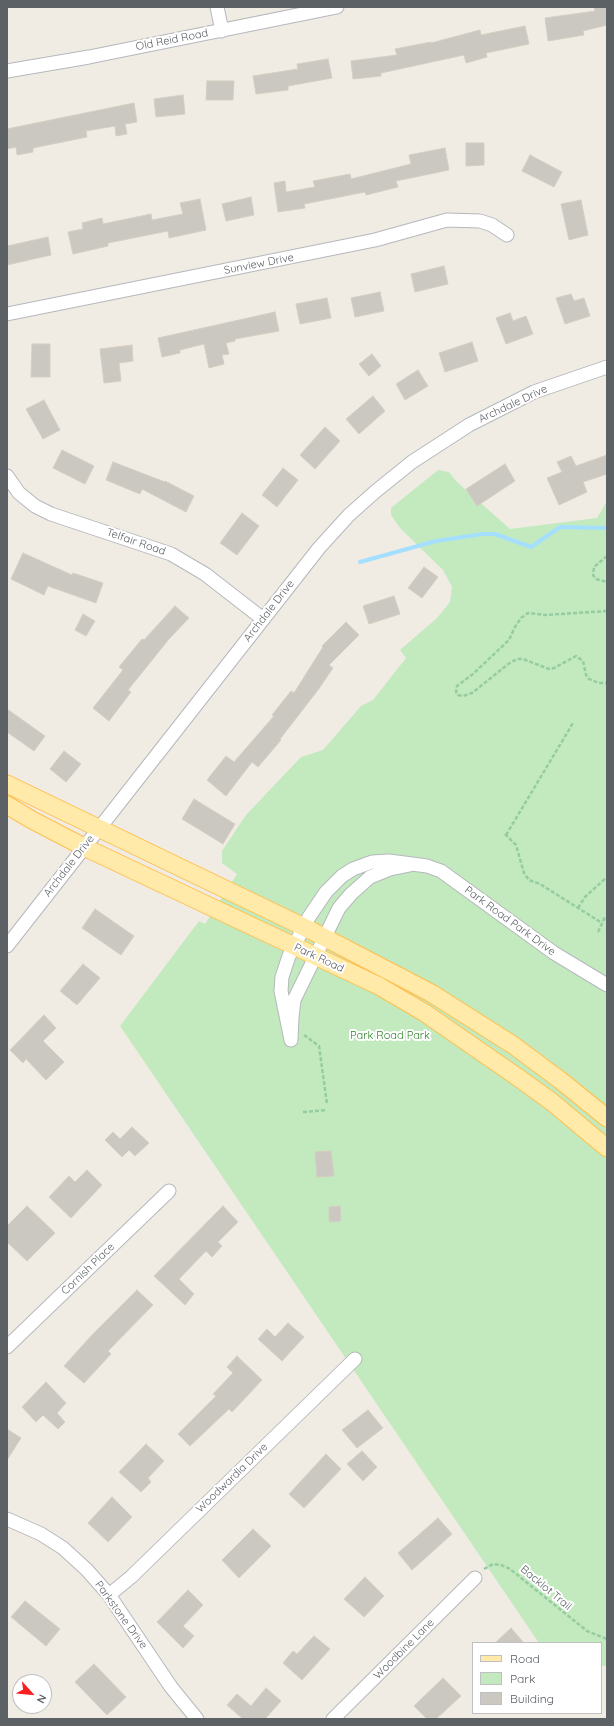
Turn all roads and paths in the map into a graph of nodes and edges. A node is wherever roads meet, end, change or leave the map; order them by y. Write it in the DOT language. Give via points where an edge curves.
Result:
graph roads {
  1 [pos="217,7"];
  2 [pos="337,7"];
  3 [pos="222,31"];
  4 [pos="7,71"];
  5 [pos="507,235"];
  6 [pos="7,314"];
  7 [pos="607,367"];
  8 [pos="7,476"];
  9 [pos="607,556"];
  10 [pos="607,582"];
  11 [pos="607,611"];
  12 [pos="263,619"];
  13 [pos="607,683"];
  14 [pos="573,723"];
  15 [pos="7,784"];
  16 [pos="7,805"];
  17 [pos="98,829"];
  18 [pos="84,847"];
  19 [pos="410,865"];
  20 [pos="607,877"];
  21 [pos="578,908"];
  22 [pos="605,918"];
  23 [pos="602,923"];
  24 [pos="303,927"];
  25 [pos="598,932"];
  26 [pos="324,938"];
  27 [pos="7,946"];
  28 [pos="294,946"];
  29 [pos="315,956"];
  30 [pos="607,985"];
  31 [pos="302,1031"];
  32 [pos="327,1104"];
  33 [pos="327,1110"];
  34 [pos="303,1112"];
  35 [pos="607,1118"];
  36 [pos="607,1148"];
  37 [pos="169,1191"];
  38 [pos="7,1347"];
  39 [pos="355,1359"];
  40 [pos="7,1519"];
  41 [pos="475,1578"];
  42 [pos="109,1595"];
  43 [pos="607,1639"];
  44 [pos="197,1719"];
  45 [pos="333,1719"];
  1 -- 3 [label="street"];
  2 -- 3 [label="street, Old Reid Road"];
  3 -- 4 [label="street, Old Reid Road"];
  5 -- 6 [label="street, Sunview Drive" via="480,221 447,220 375,240"];
  7 -- 12 [label="street, Archdale Drive" via="534,392 490,413 448,437 412,462 350,515 319,548"];
  8 -- 12 [label="street, Telfair Road" via="19,493 35,506 51,514 172,554 205,574"];
  9 -- 10 [label="path" via="594,567 593,574 596,579"];
  11 -- 13 [label="path" via="545,615 528,613 515,626 509,640 457,686 456,692 463,696 472,693 511,662 523,659 548,669 576,656 583,661 589,679"];
  12 -- 17 [label="street, Archdale Drive"];
  14 -- 21 [label="path" via="506,835 516,845 526,877"];
  15 -- 17 [label="main road, Park Road"];
  16 -- 18 [label="main road, Park Road"];
  17 -- 18 [label="street, Archdale Drive"];
  17 -- 24 [label="main road, Park Road"];
  18 -- 27 [label="street, Archdale Drive"];
  18 -- 28 [label="main road, Park Road"];
  19 -- 24 [label="street, Park Road Park Drive" via="380,861 353,869 326,892"];
  19 -- 26 [label="street, Park Road Park Drive" via="390,869 364,881 343,902"];
  19 -- 30 [label="street, Park Road Park Drive" via="427,866 441,871 554,953"];
  20 -- 21 [label="path" via="585,897"];
  21 -- 23 [label="path"];
  22 -- 23 [label="path"];
  23 -- 25 [label="path"];
  24 -- 26 [label="main road, Park Road"];
  24 -- 28 [label="street, Park Road Park Drive"];
  26 -- 29 [label="street, Park Road Park Drive"];
  26 -- 35 [label="main road, Park Road" via="431,994 469,1017 531,1058"];
  28 -- 29 [label="main road, Park Road"];
  28 -- 29 [label="street, Park Road Park Drive" via="285,966 281,991 292,1040 294,1000"];
  29 -- 36 [label="main road, Park Road" via="379,986 424,1014 552,1102"];
  31 -- 32 [label="path" via="304,1036 319,1046"];
  33 -- 34 [label="path"];
  37 -- 38 [label="street, Cornish Place"];
  39 -- 42 [label="street, Woodwardia Drive" via="131,1577"];
  40 -- 42 [label="street, Parkstone Drive" via="30,1528 63,1548"];
  41 -- 43 [label="path, Backlot Trail" via="490,1565 506,1566 587,1631"];
  41 -- 45 [label="street, Woodbine Lane"];
  42 -- 44 [label="street, Parkstone Drive"];
}
